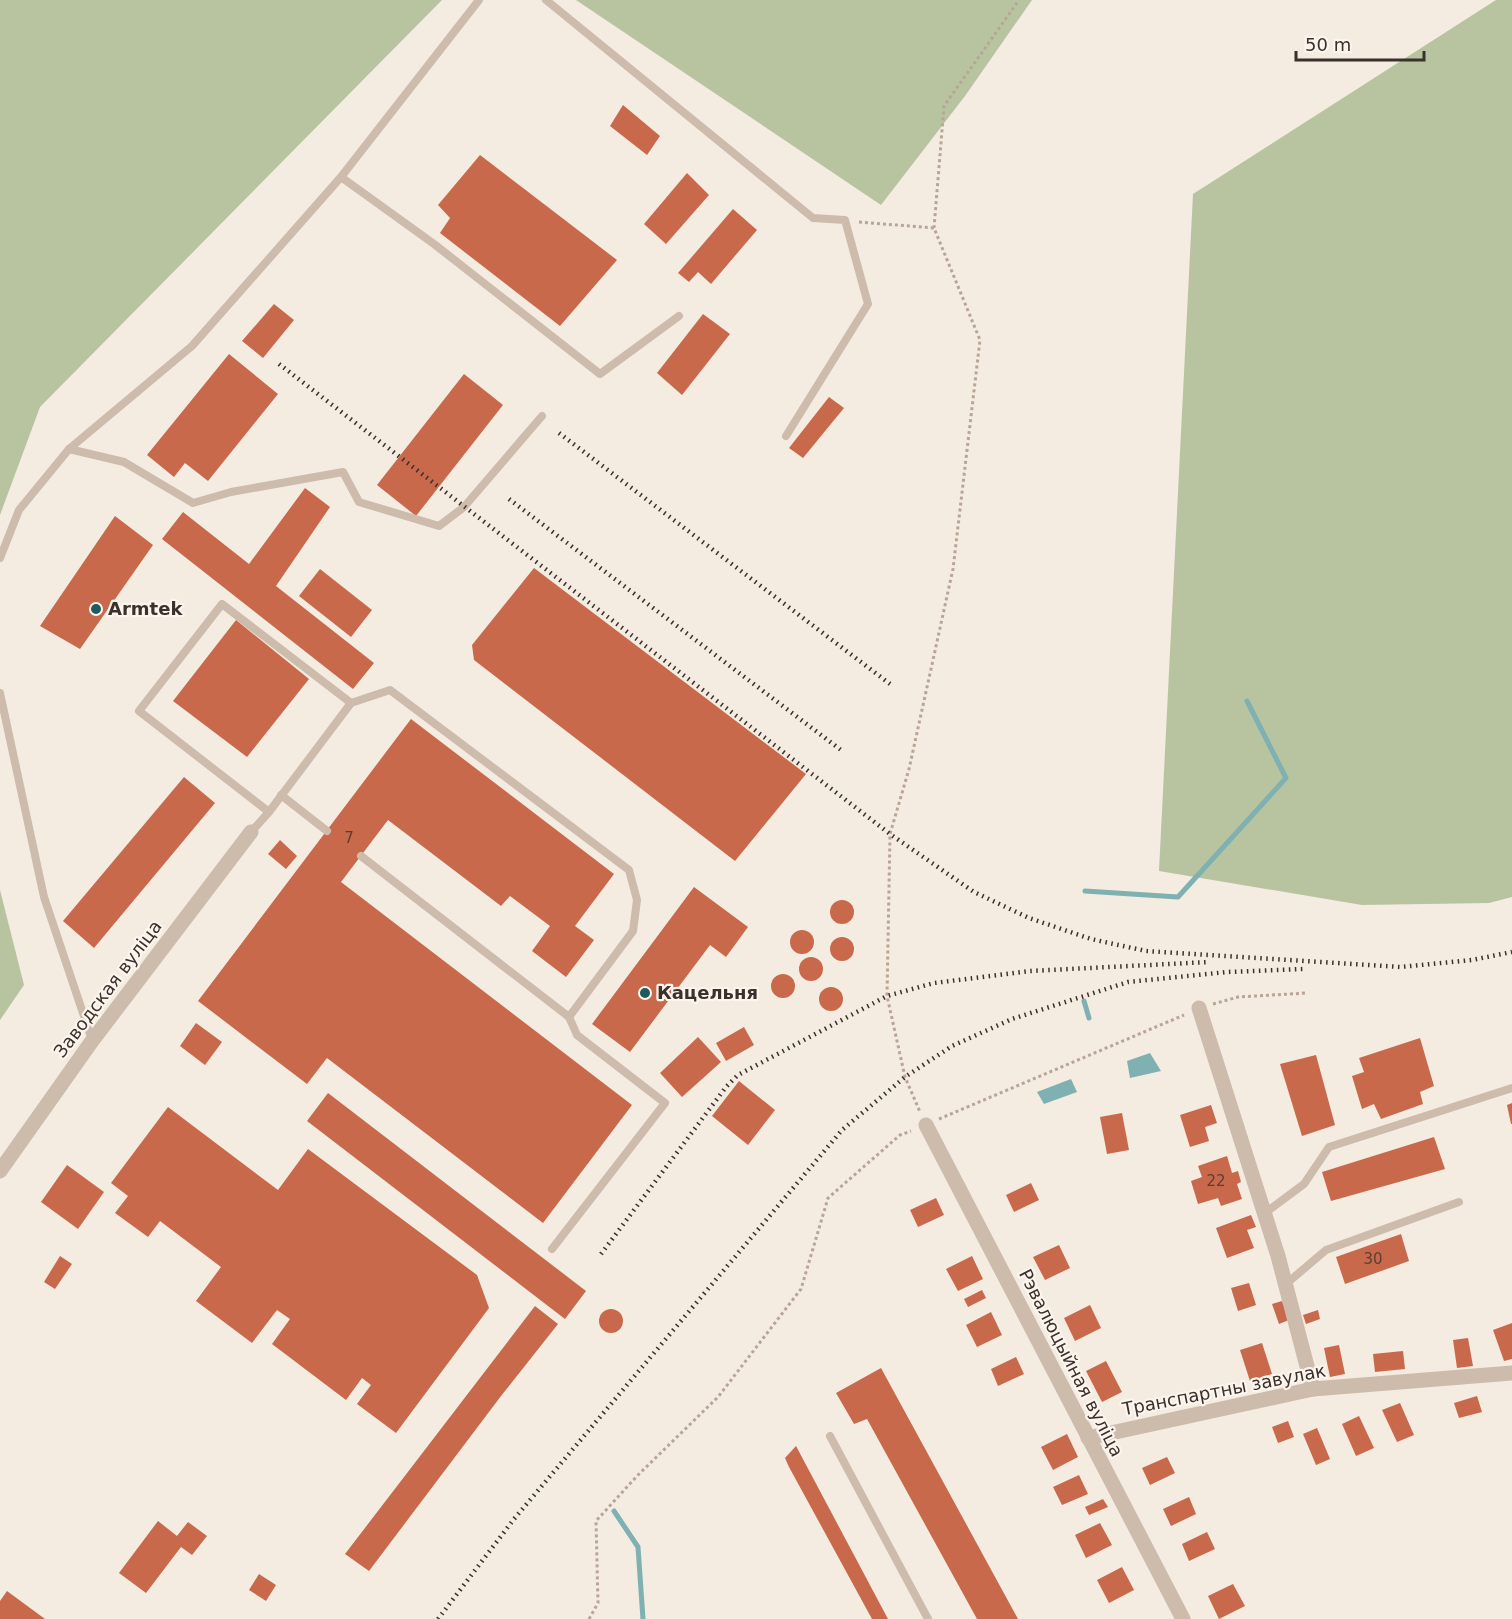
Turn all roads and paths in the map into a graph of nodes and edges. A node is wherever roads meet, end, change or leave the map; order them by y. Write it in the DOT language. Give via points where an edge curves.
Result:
graph roads {
  1 [pos="479,0"];
  2 [pos="546,0"];
  3 [pos="1019,0"];
  4 [pos="341,177"];
  5 [pos="845,220"];
  6 [pos="934,228"];
  7 [pos="679,316"];
  8 [pos="542,416"];
  9 [pos="786,436"];
  10 [pos="69,449"];
  11 [pos="0,558"];
  12 [pos="0,693"];
  13 [pos="351,703"];
  14 [pos="282,795"];
  15 [pos="268,812"];
  16 [pos="327,831"];
  17 [pos="251,832"];
  18 [pos="361,856"];
  19 [pos="1307,993"];
  20 [pos="1199,1008"];
  21 [pos="569,1017"];
  22 [pos="92,1041"];
  23 [pos="1512,1088"];
  24 [pos="926,1125"];
  25 [pos="0,1171"];
  26 [pos="1459,1202"];
  27 [pos="1265,1213"];
  28 [pos="552,1250"];
  29 [pos="1286,1284"];
  30 [pos="1512,1372"];
  31 [pos="1312,1389"];
  32 [pos="830,1436"];
  33 [pos="1088,1438"];
  34 [pos="589,1619"];
  35 [pos="928,1619"];
  36 [pos="1183,1619"];
  1 -- 4 [label="lane"];
  2 -- 5 [label="lane" via="813,218"];
  3 -- 6 [label="path" via="944,106"];
  4 -- 7 [label="lane" via="600,374"];
  4 -- 10 [label="lane" via="192,345"];
  5 -- 6 [label="path"];
  5 -- 9 [label="lane" via="868,304"];
  6 -- 24 [label="path" via="980,340 954,569 909,769 890,834 886,996 905,1077"];
  8 -- 10 [label="lane" via="465,507 439,526 360,502 343,472 231,492 193,503 124,462"];
  10 -- 11 [label="lane" via="19,510"];
  12 -- 22 [label="lane" via="44,897"];
  13 -- 14 [label="lane"];
  13 -- 15 [label="lane" via="222,604 139,711"];
  13 -- 21 [label="lane" via="390,690 629,870 637,900 633,931"];
  14 -- 15 [label="lane"];
  14 -- 16 [label="lane"];
  15 -- 17 [label="lane"];
  17 -- 22 [label="street, Заводская вуліца"];
  18 -- 21 [label="lane"];
  19 -- 20 [label="path" via="1239,997"];
  20 -- 24 [label="path"];
  20 -- 27 [label="street"];
  21 -- 28 [label="lane" via="576,1035 665,1103"];
  22 -- 25 [label="street, Заводская вуліца"];
  23 -- 27 [label="lane" via="1329,1147 1304,1184"];
  24 -- 33 [label="street, Рэвалюцыйная вуліца"];
  24 -- 34 [label="path" via="900,1135 828,1198 801,1289 718,1397 596,1521 598,1603"];
  26 -- 29 [label="lane" via="1326,1250"];
  27 -- 29 [label="street"];
  29 -- 31 [label="street"];
  30 -- 31 [label="street, Транспартны завулак"];
  31 -- 33 [label="street, Транспартны завулак"];
  32 -- 35 [label="lane"];
  33 -- 36 [label="street, Рэвалюцыйная вуліца"];
}
